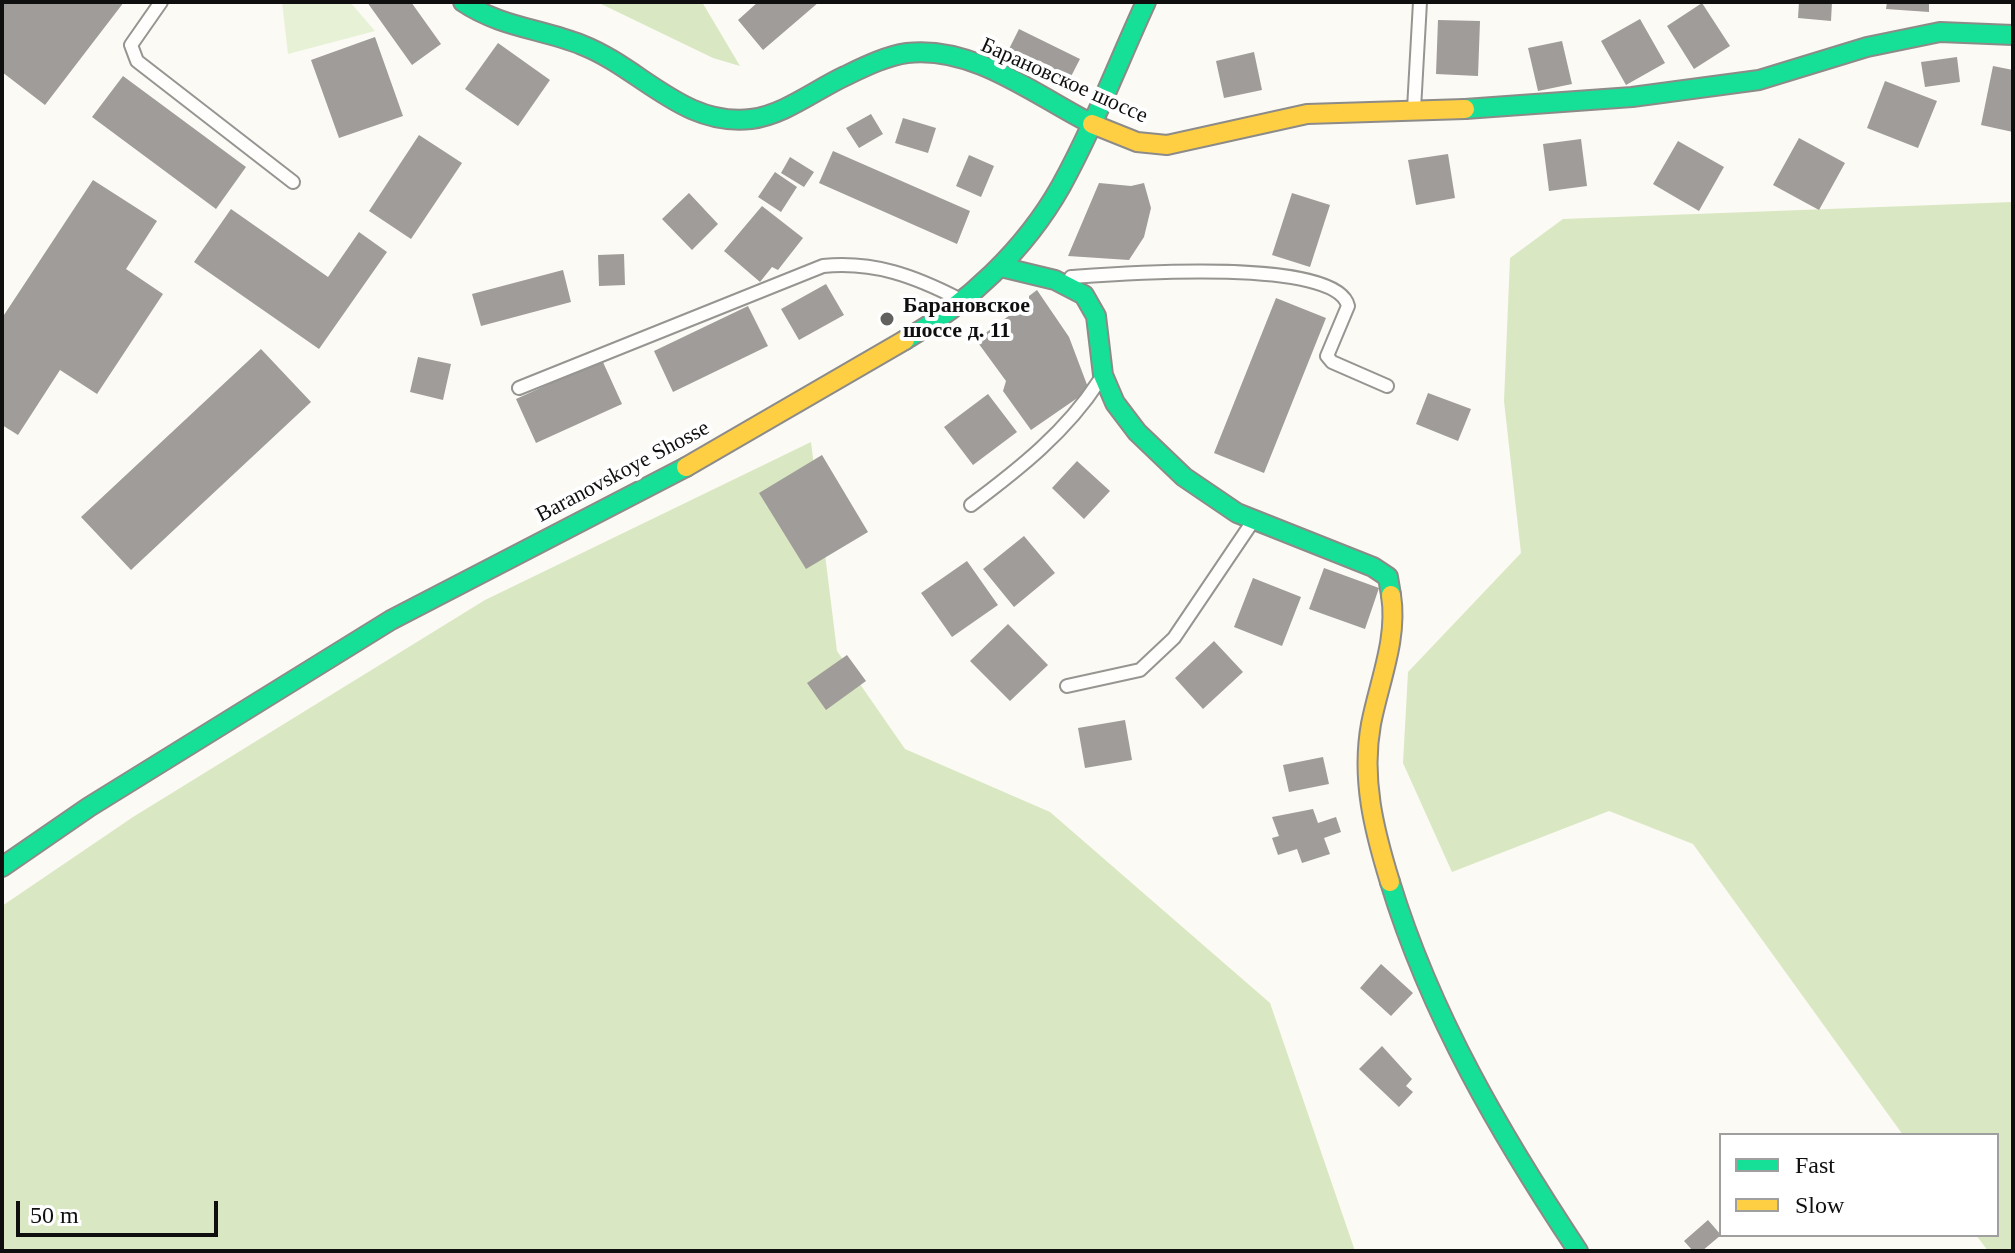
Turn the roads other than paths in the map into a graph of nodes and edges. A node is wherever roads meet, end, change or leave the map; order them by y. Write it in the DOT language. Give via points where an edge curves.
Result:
graph roads {
  1 [pos="161,2"];
  2 [pos="463,2"];
  3 [pos="1146,2"];
  4 [pos="1420,2"];
  5 [pos="2013,35"];
  6 [pos="1414,113"];
  7 [pos="1090,120"];
  8 [pos="293,182"];
  9 [pos="1001,267"];
  10 [pos="1052,279"];
  11 [pos="962,301"];
  12 [pos="1103,375"];
  13 [pos="1387,386"];
  14 [pos="519,388"];
  15 [pos="971,505"];
  16 [pos="1253,521"];
  17 [pos="1067,686"];
  18 [pos="2,867"];
  19 [pos="1578,1251"];
  1 -- 8 [label="lane" via="131,45 137,61"];
  2 -- 7 [label="street, Барановское шоссе" via="514,28 607,56 692,112 725,122 785,110 815,90 909,53 937,54 978,66"];
  3 -- 7 [label="street, Baranovskoye Shosse"];
  4 -- 6 [label="lane"];
  5 -- 6 [label="street, Барановское шоссе" via="1993,30 1931,33 1762,80"];
  6 -- 7 [label="street, Барановское шоссе" via="1282,118 1172,145 1147,145"];
  7 -- 9 [label="street, Baranovskoye Shosse" via="1060,188"];
  9 -- 10 [label="street"];
  9 -- 11 [label="street, Baranovskoye Shosse"];
  10 -- 12 [label="street" via="1075,288 1102,328"];
  10 -- 13 [label="lane" via="1171,269 1265,274 1326,288 1343,296 1348,306 1327,356"];
  11 -- 14 [label="lane" via="882,268 854,263 823,266"];
  11 -- 18 [label="street, Baranovskoye Shosse" via="914,335 704,458 391,620 89,807"];
  12 -- 15 [label="lane" via="1080,411"];
  12 -- 16 [label="street" via="1124,418 1173,467"];
  16 -- 17 [label="lane" via="1174,638 1140,670"];
  16 -- 19 [label="street" via="1364,560 1388,577 1395,602 1393,629 1368,724 1367,772 1371,814 1392,893 1460,1056 1516,1159"];
}
